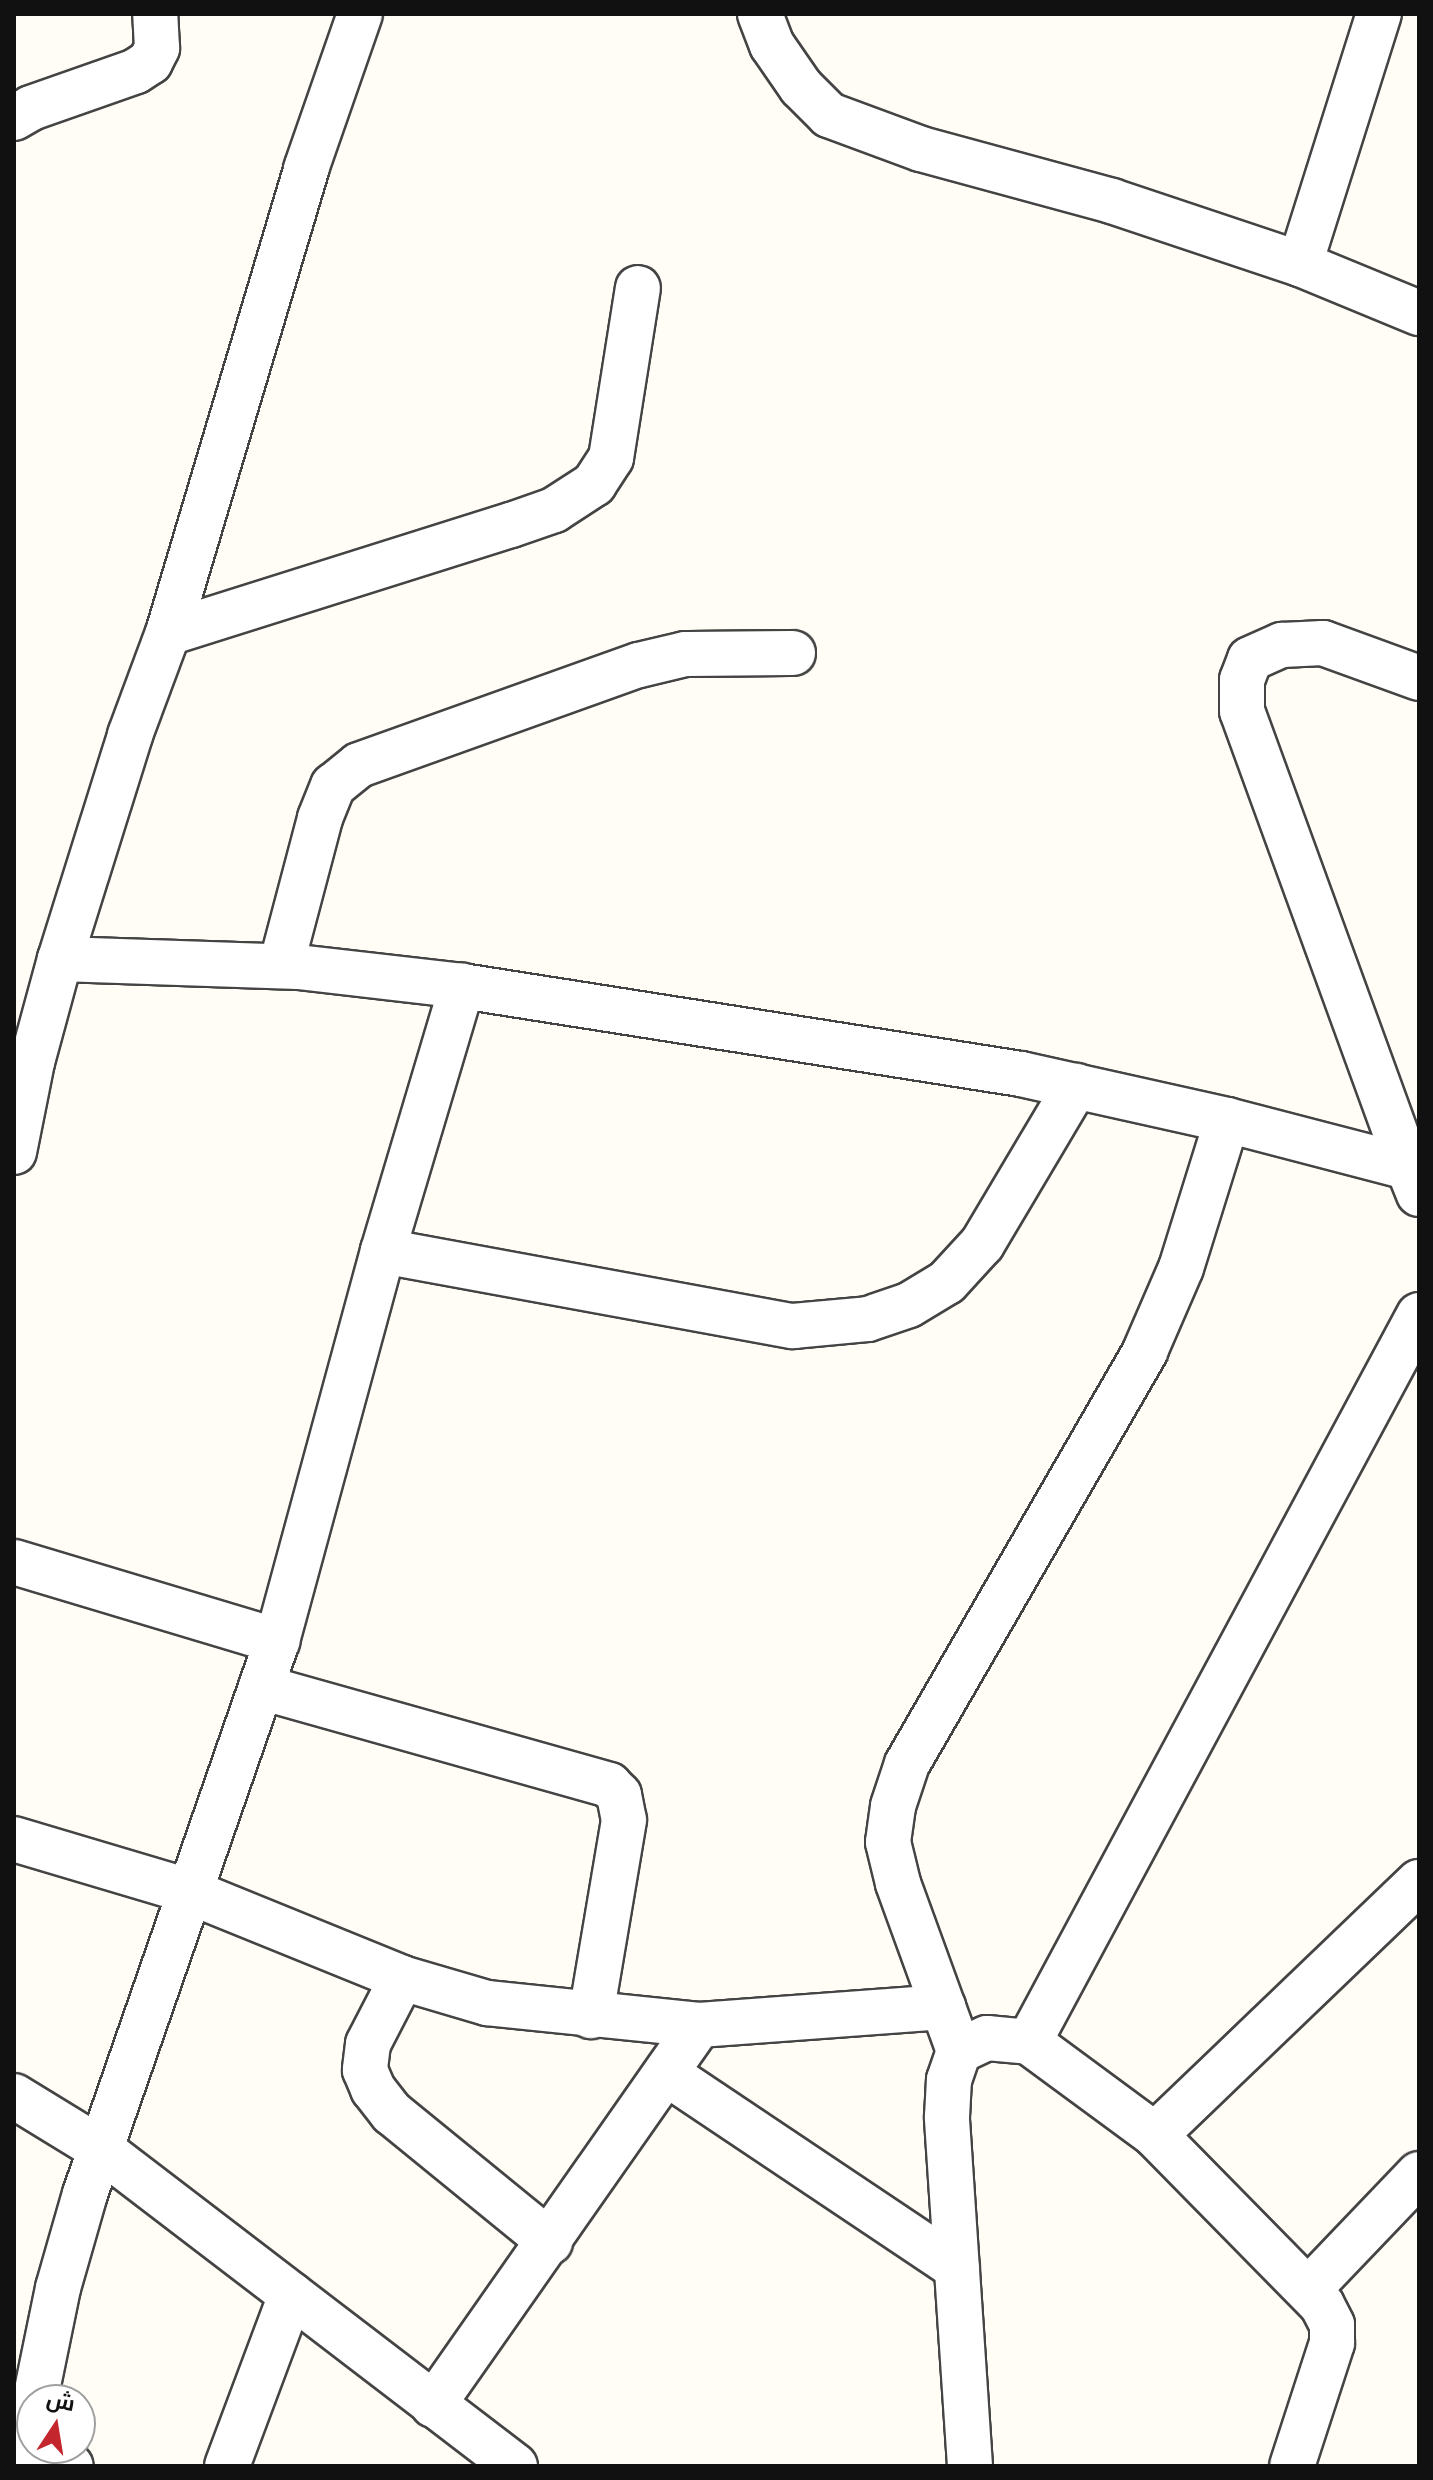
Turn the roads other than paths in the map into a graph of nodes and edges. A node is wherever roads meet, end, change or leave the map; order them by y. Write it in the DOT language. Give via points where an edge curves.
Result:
graph roads {
  1 [pos="155,14"];
  2 [pos="360,14"];
  3 [pos="760,14"];
  4 [pos="1379,14"];
  5 [pos="14,118"];
  6 [pos="1300,264"];
  7 [pos="638,288"];
  8 [pos="1419,313"];
  9 [pos="168,633"];
  10 [pos="793,653"];
  11 [pos="1419,678"];
  12 [pos="60,959"];
  13 [pos="281,966"];
  14 [pos="462,986"];
  15 [pos="25,1058"];
  16 [pos="1076,1086"];
  17 [pos="1227,1120"];
  18 [pos="14,1152"];
  19 [pos="1415,1169"];
  20 [pos="383,1251"];
  21 [pos="1419,1315"];
  22 [pos="14,1562"];
  23 [pos="277,1641"];
  24 [pos="261,1687"];
  25 [pos="14,1839"];
  26 [pos="1419,1882"];
  27 [pos="188,1891"];
  28 [pos="402,1978"];
  29 [pos="943,2007"];
  30 [pos="591,2016"];
  31 [pos="699,2025"];
  32 [pos="1029,2042"];
  33 [pos="959,2051"];
  34 [pos="666,2073"];
  35 [pos="14,2096"];
  36 [pos="1155,2135"];
  37 [pos="102,2150"];
  38 [pos="1419,2174"];
  39 [pos="550,2242"];
  40 [pos="957,2268"];
  41 [pos="1309,2289"];
  42 [pos="291,2295"];
  43 [pos="38,2384"];
  44 [pos="433,2405"];
  45 [pos="227,2466"];
  46 [pos="515,2466"];
  47 [pos="970,2466"];
  48 [pos="1292,2466"];
  1 -- 5 [label="street" via="157,48 150,62"];
  2 -- 9 [label="street" via="306,169"];
  3 -- 6 [label="street" via="779,56 829,115 921,149 1112,201"];
  4 -- 6 [label="street"];
  6 -- 8 [label="street"];
  7 -- 9 [label="street" via="611,458 594,484 554,510"];
  9 -- 12 [label="street"];
  10 -- 13 [label="street" via="685,654 639,665 359,765 333,786 320,818"];
  11 -- 19 [label="street" via="1323,643 1282,645 1250,659 1242,680 1242,711"];
  12 -- 13 [label="street"];
  12 -- 15 [label="street"];
  13 -- 14 [label="street"];
  14 -- 16 [label="street"];
  14 -- 20 [label="street"];
  15 -- 18 [label="street"];
  16 -- 17 [label="street"];
  16 -- 20 [label="street" via="982,1244 947,1282 909,1305 868,1319 793,1326"];
  17 -- 19 [label="street"];
  17 -- 29 [label="street" via="1181,1268 1145,1351 907,1764 893,1806 888,1842 898,1883"];
  20 -- 23 [label="street"];
  21 -- 32 [label="street"];
  22 -- 23 [label="street"];
  23 -- 24 [label="street"];
  24 -- 27 [label="street"];
  24 -- 30 [label="street" via="609,1785 619,1795 624,1820"];
  25 -- 27 [label="street"];
  26 -- 36 [label="street"];
  27 -- 28 [label="street"];
  27 -- 37 [label="street"];
  28 -- 30 [label="street" via="487,2003"];
  28 -- 39 [label="street" via="368,2044 365,2070 373,2089 392,2113"];
  29 -- 31 [label="street"];
  29 -- 33 [label="street"];
  30 -- 31 [label="street"];
  31 -- 34 [label="street"];
  32 -- 33 [label="street" via="987,2038"];
  32 -- 36 [label="street"];
  33 -- 40 [label="street" via="949,2080 947,2117"];
  34 -- 39 [label="street"];
  34 -- 40 [label="street"];
  35 -- 37 [label="street"];
  36 -- 41 [label="street"];
  37 -- 42 [label="street"];
  37 -- 43 [label="street" via="58,2288"];
  38 -- 41 [label="street"];
  39 -- 44 [label="street"];
  40 -- 47 [label="street"];
  41 -- 48 [label="street" via="1332,2325 1332,2343"];
  42 -- 44 [label="street"];
  42 -- 45 [label="street"];
  44 -- 46 [label="street"];
}
